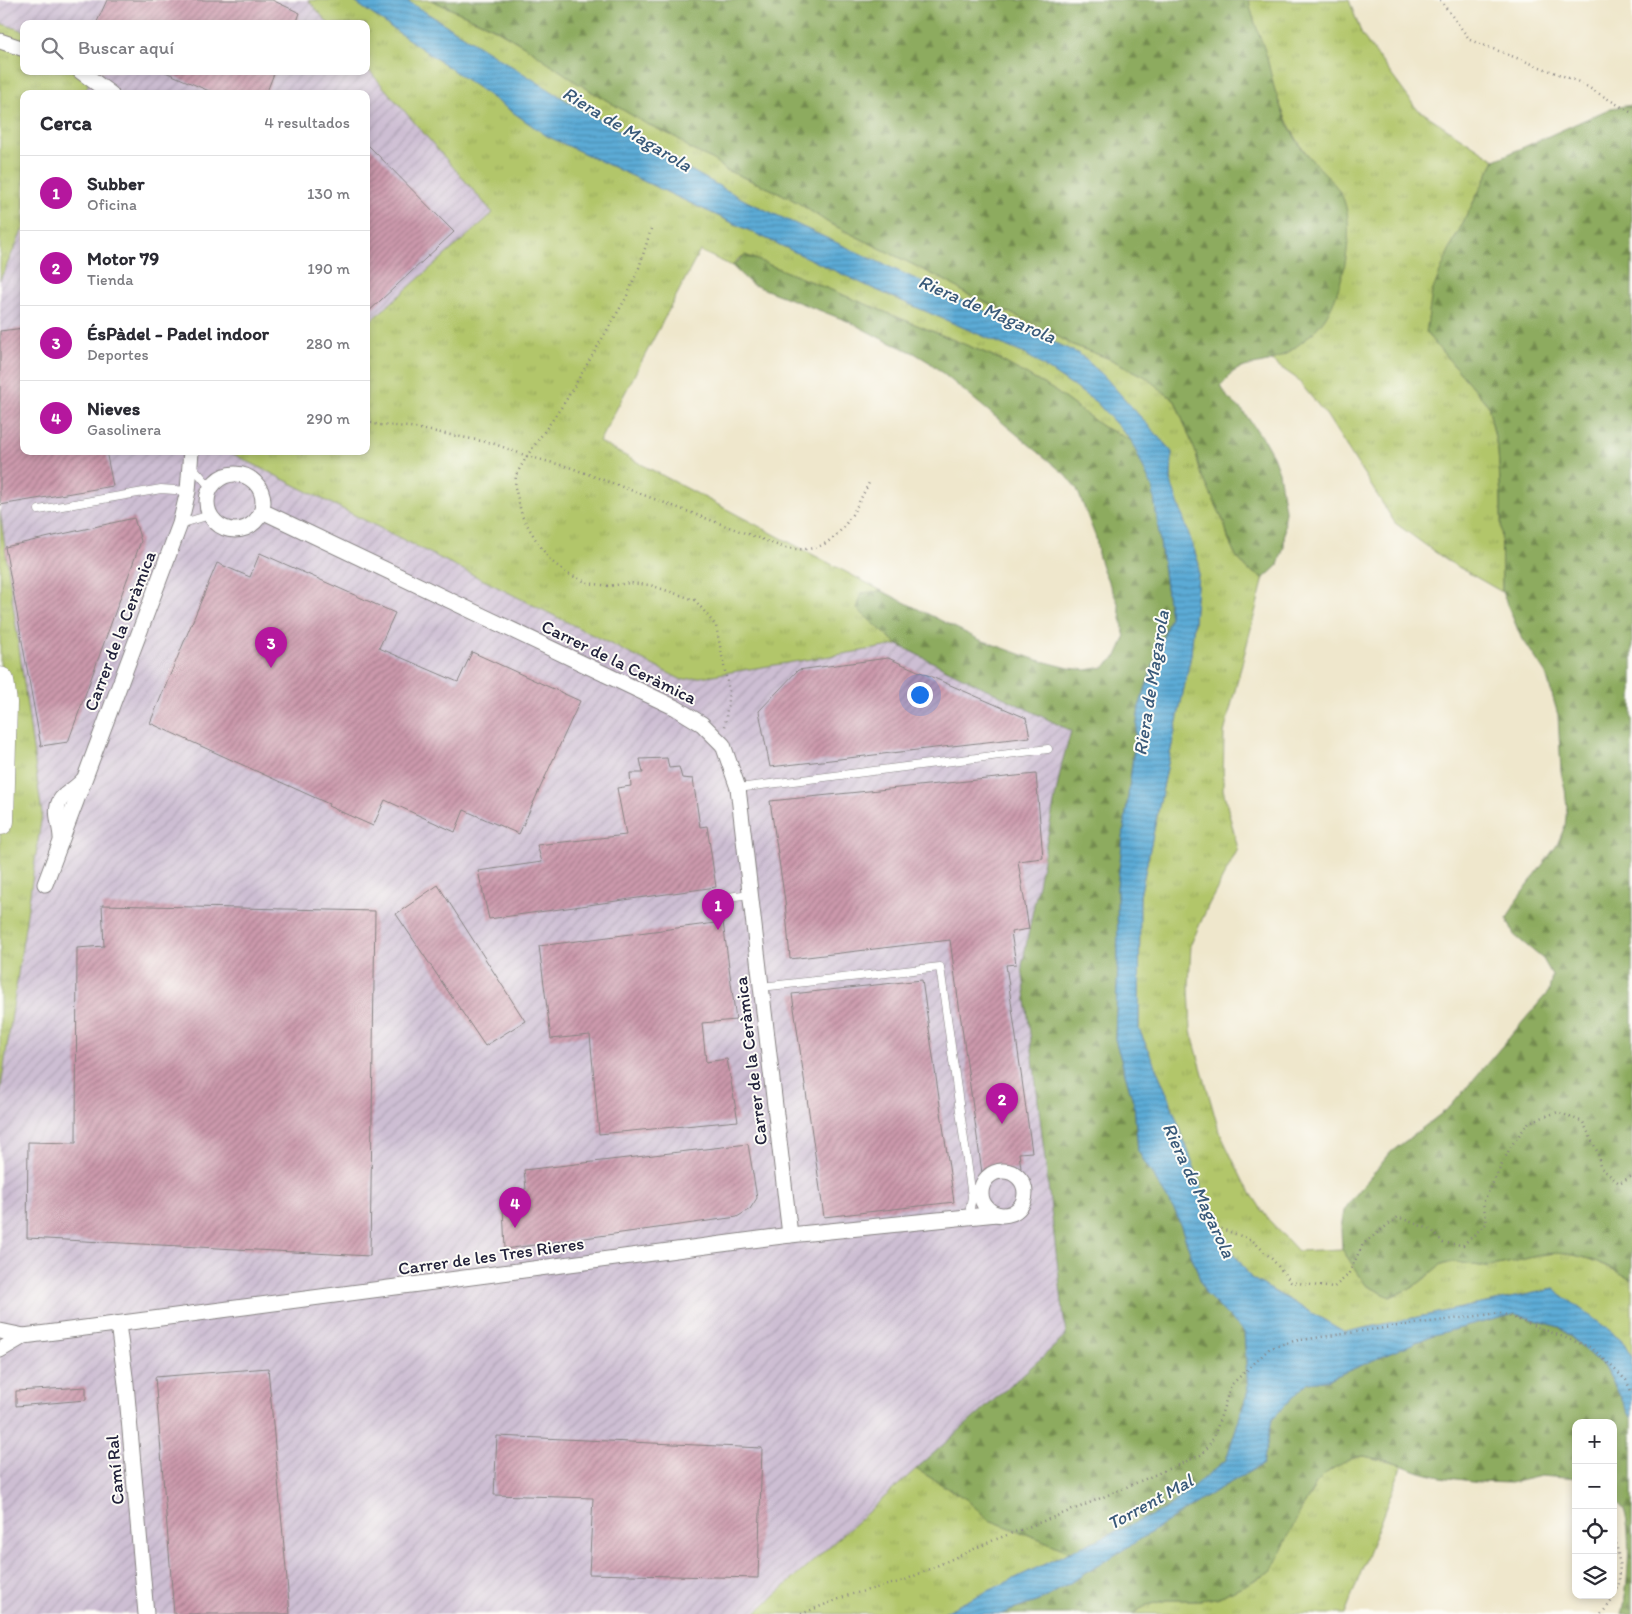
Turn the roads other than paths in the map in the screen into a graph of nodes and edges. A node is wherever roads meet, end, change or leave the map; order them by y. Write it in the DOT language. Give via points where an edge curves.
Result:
graph roads {
  1 [pos="0,41"];
  2 [pos="20,48"];
  3 [pos="85,75"];
  4 [pos="106,90"];
  5 [pos="191,458"];
  6 [pos="210,487"];
  7 [pos="188,491"];
  8 [pos="39,510"];
  9 [pos="262,511"];
  10 [pos="210,516"];
  11 [pos="180,524"];
  12 [pos="0,681"];
  13 [pos="1048,749"];
  14 [pos="738,788"];
  15 [pos="0,821"];
  16 [pos="45,884"];
  17 [pos="750,894"];
  18 [pos="728,897"];
  19 [pos="761,987"];
  20 [pos="981,1195"];
  21 [pos="967,1213"];
  22 [pos="997,1214"];
  23 [pos="790,1235"];
  24 [pos="118,1324"];
  25 [pos="0,1331"];
  26 [pos="24,1336"];
  27 [pos="0,1350"];
  28 [pos="146,1614"];
  1 -- 2 [label="street"];
  3 -- 4 [label="street"];
  5 -- 6 [label="lane"];
  5 -- 7 [label="street, Carrer de la Ceràmica"];
  6 -- 9 [label="street" via="224,475 233,473 251,478 262,493"];
  6 -- 10 [label="street" via="206,501"];
  7 -- 8 [label="lane" via="161,489"];
  7 -- 11 [label="street, Carrer de la Ceràmica"];
  9 -- 10 [label="street" via="250,526 242,530 223,528"];
  9 -- 14 [label="street, Carrer de la Ceràmica" via="676,708 702,724 723,745"];
  10 -- 11 [label="lane"];
  11 -- 16 [label="street, Carrer de la Ceràmica"];
  12 -- 15 [label="highway" via="3,702"];
  13 -- 14 [label="lane"];
  14 -- 17 [label="street, Carrer de la Ceràmica"];
  17 -- 18 [label="lane"];
  17 -- 19 [label="street, Carrer de la Ceràmica"];
  19 -- 21 [label="lane" via="940,968 972,1197"];
  19 -- 23 [label="street, Carrer de la Ceràmica"];
  20 -- 21 [label="street, Carrer de les Tres Rieres"];
  20 -- 22 [label="street" via="986,1207"];
  20 -- 22 [label="street, Carrer de les Tres Rieres" via="990,1176 1004,1172 1017,1177 1024,1189 1022,1204 1011,1213"];
  21 -- 22 [label="street, Carrer de les Tres Rieres"];
  21 -- 23 [label="street, Carrer de les Tres Rieres"];
  23 -- 24 [label="street, Carrer de les Tres Rieres"];
  24 -- 26 [label="street, Carrer de les Tres Rieres"];
  24 -- 28 [label="street, Camí Ral"];
  25 -- 26 [label="street, Carrer de les Tres Rieres"];
  26 -- 27 [label="street, Carrer de les Tres Rieres"];
}
